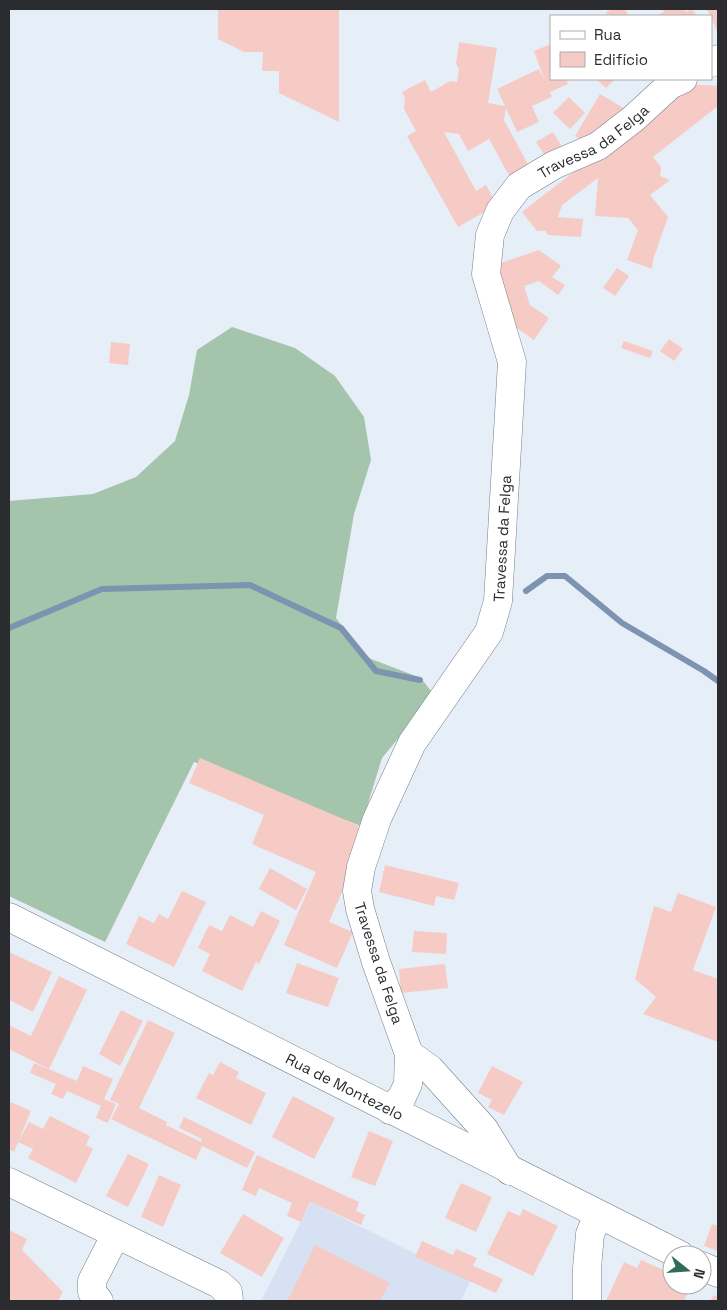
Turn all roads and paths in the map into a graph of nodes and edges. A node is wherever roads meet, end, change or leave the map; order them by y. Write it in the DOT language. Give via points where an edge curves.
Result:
graph roads {
  1 [pos="681,80"];
  2 [pos="9,917"];
  3 [pos="409,1054"];
  4 [pos="390,1110"];
  5 [pos="510,1171"];
  6 [pos="9,1182"];
  7 [pos="598,1215"];
  8 [pos="116,1234"];
  9 [pos="662,1246"];
  10 [pos="99,1301"];
  11 [pos="229,1301"];
  12 [pos="587,1301"];
  1 -- 3 [label="street, Travessa da Felga" via="670,85 633,120 598,146 554,165 519,186 500,212 490,235 486,274 512,362 498,601 489,632 412,743 377,819 361,867 357,891 376,962"];
  2 -- 4 [label="street, Rua de Montezelo"];
  3 -- 4 [label="street, Travessa da Felga" via="408,1084"];
  3 -- 5 [label="street" via="430,1069 484,1129"];
  4 -- 5 [label="street, Rua de Montezelo"];
  5 -- 7 [label="street, Rua de Montezelo"];
  6 -- 8 [label="street"];
  7 -- 9 [label="street, Rua de Montezelo"];
  7 -- 12 [label="street" via="590,1234"];
  8 -- 10 [label="street" via="92,1281 92,1292"];
  8 -- 11 [label="street" via="219,1284 228,1292"];
}
